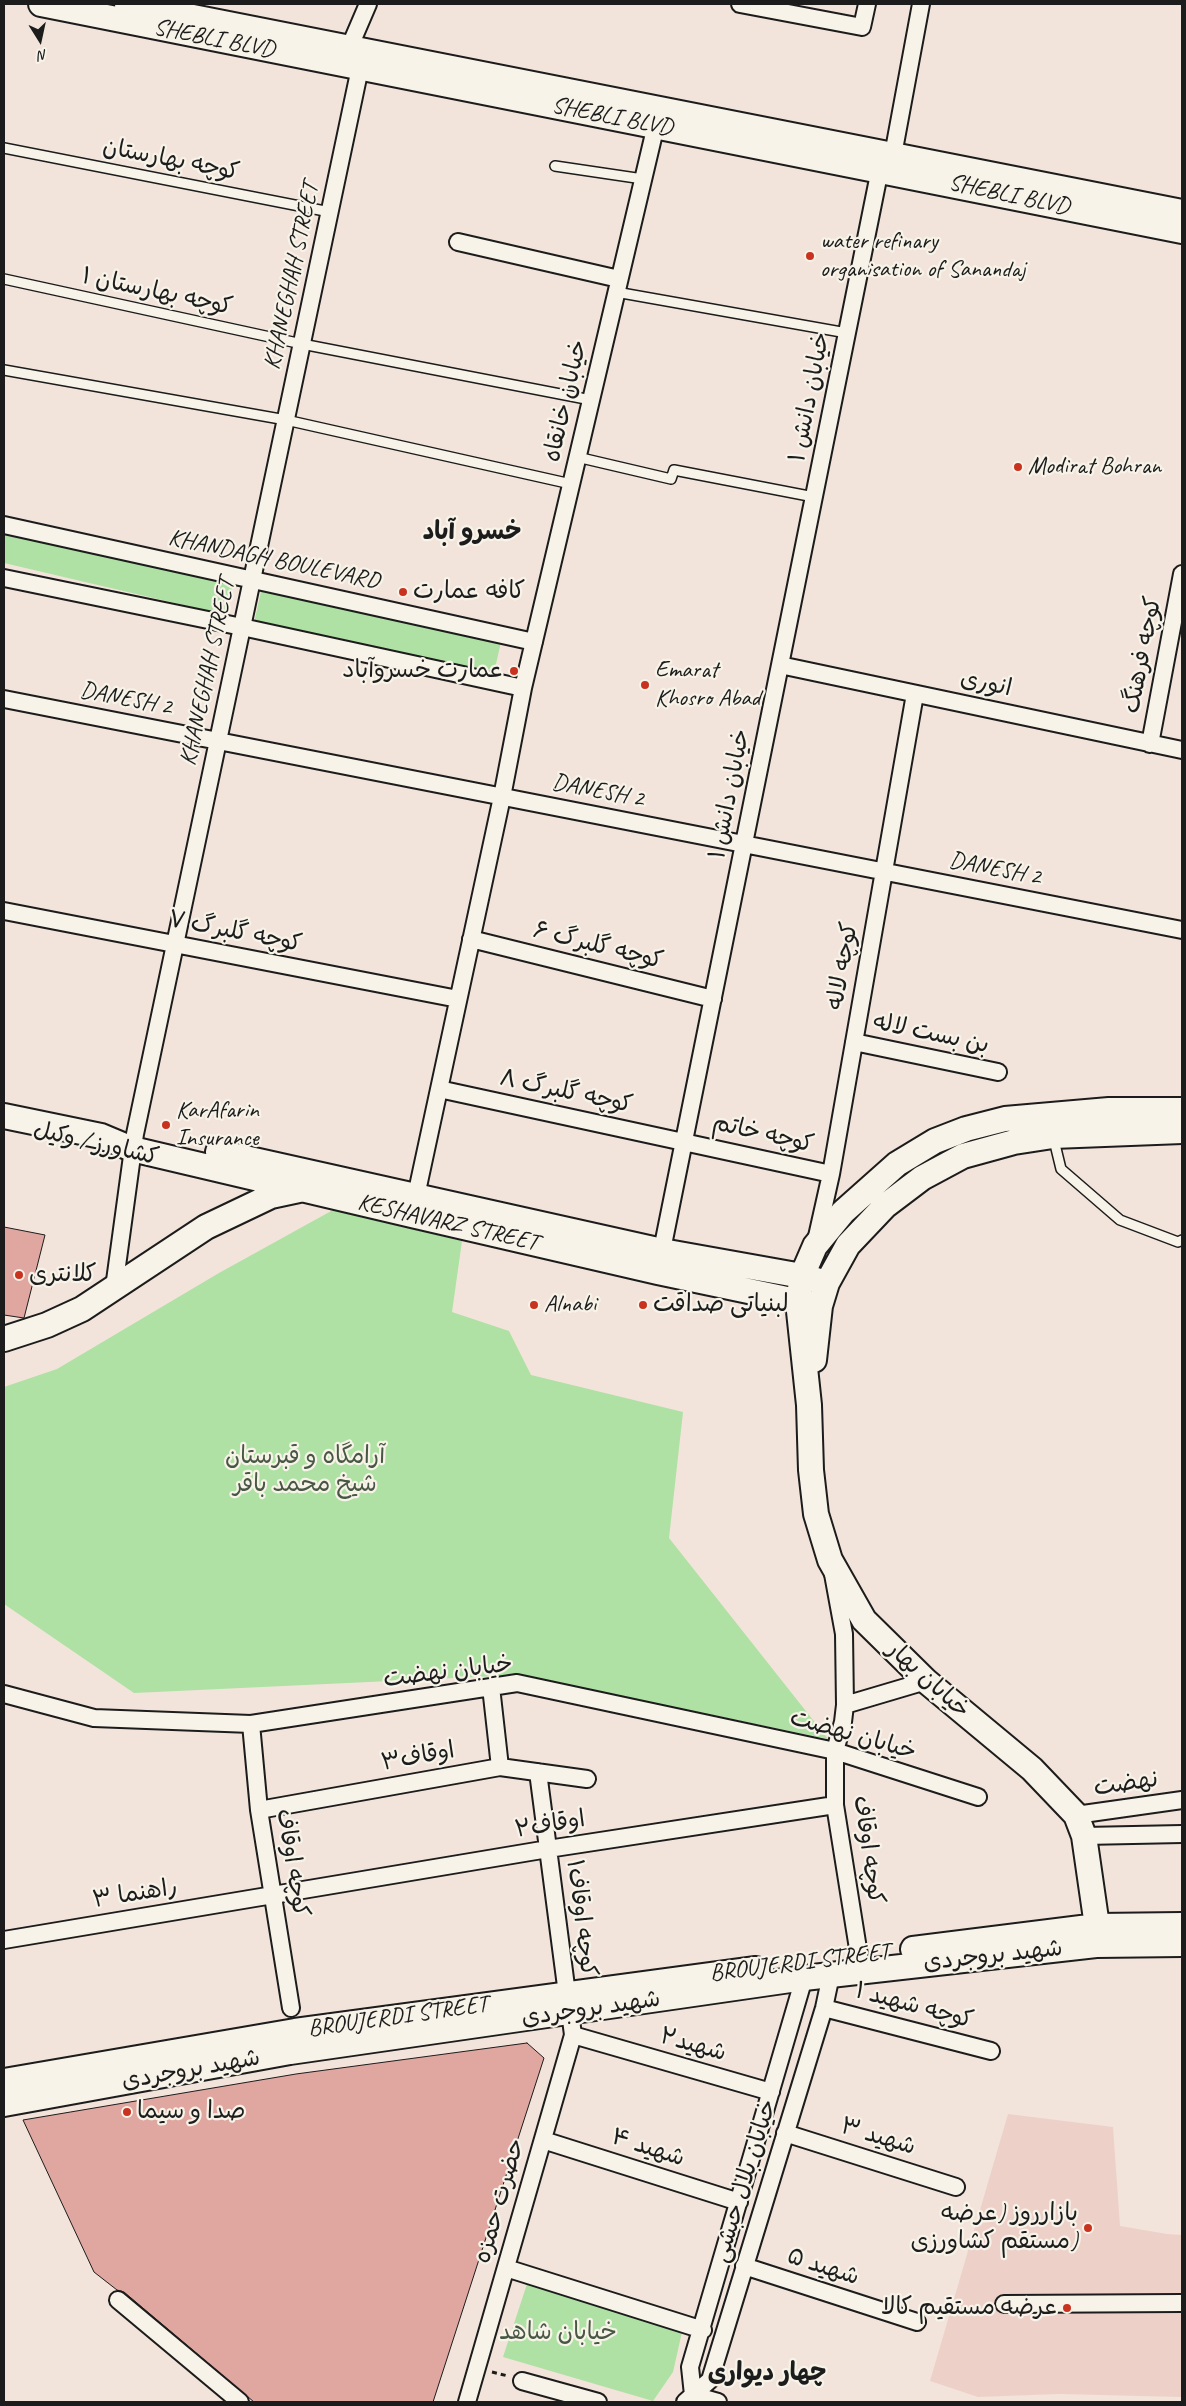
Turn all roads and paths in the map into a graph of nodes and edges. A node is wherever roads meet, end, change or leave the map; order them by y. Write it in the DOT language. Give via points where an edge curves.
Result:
graph roads {
  1 [pos="41,4"];
  2 [pos="127,4"];
  3 [pos="368,4"];
  4 [pos="740,4"];
  5 [pos="867,4"];
  6 [pos="922,4"];
  7 [pos="350,46"];
  8 [pos="360,68"];
  9 [pos="656,125"];
  10 [pos="4,148"];
  11 [pos="887,162"];
  12 [pos="555,166"];
  13 [pos="643,179"];
  14 [pos="330,212"];
  15 [pos="1182,212"];
  16 [pos="1182,231"];
  17 [pos="458,242"];
  18 [pos="4,279"];
  19 [pos="618,285"];
  20 [pos="847,333"];
  21 [pos="302,344"];
  22 [pos="4,370"];
  23 [pos="590,400"];
  24 [pos="286,420"];
  25 [pos="577,457"];
  26 [pos="571,484"];
  27 [pos="814,497"];
  28 [pos="4,525"];
  29 [pos="1182,574"];
  30 [pos="4,578"];
  31 [pos="252,580"];
  32 [pos="242,627"];
  33 [pos="534,642"];
  34 [pos="780,665"];
  35 [pos="523,688"];
  36 [pos="915,694"];
  37 [pos="4,699"];
  38 [pos="218,741"];
  39 [pos="1150,744"];
  40 [pos="1182,750"];
  41 [pos="502,796"];
  42 [pos="744,844"];
  43 [pos="884,871"];
  44 [pos="4,911"];
  45 [pos="1182,930"];
  46 [pos="471,939"];
  47 [pos="175,945"];
  48 [pos="458,999"];
  49 [pos="713,999"];
  50 [pos="854,1042"];
  51 [pos="998,1072"];
  52 [pos="439,1089"];
  53 [pos="1182,1110"];
  54 [pos="4,1116"];
  55 [pos="4,1123"];
  56 [pos="1182,1131"];
  57 [pos="1053,1136"];
  58 [pos="684,1141"];
  59 [pos="133,1145"];
  60 [pos="831,1174"];
  61 [pos="305,1189"];
  62 [pos="271,1196"];
  63 [pos="416,1196"];
  64 [pos="1180,1241"];
  65 [pos="814,1246"];
  66 [pos="660,1262"];
  67 [pos="802,1276"];
  68 [pos="827,1283"];
  69 [pos="114,1288"];
  70 [pos="809,1304"];
  71 [pos="4,1339"];
  72 [pos="830,1560"];
  73 [pos="926,1682"];
  74 [pos="491,1687"];
  75 [pos="4,1694"];
  76 [pos="845,1705"];
  77 [pos="251,1724"];
  78 [pos="836,1751"];
  79 [pos="500,1767"];
  80 [pos="538,1772"];
  81 [pos="587,1779"];
  82 [pos="978,1797"];
  83 [pos="1182,1800"];
  84 [pos="834,1804"];
  85 [pos="259,1810"];
  86 [pos="1080,1826"];
  87 [pos="1182,1834"];
  88 [pos="548,1849"];
  89 [pos="273,1896"];
  90 [pos="1182,1926"];
  91 [pos="1097,1936"];
  92 [pos="4,1940"];
  93 [pos="1182,1944"];
  94 [pos="859,1955"];
  95 [pos="831,1975"];
  96 [pos="804,1978"];
  97 [pos="569,2003"];
  98 [pos="291,2008"];
  99 [pos="824,2008"];
  100 [pos="573,2035"];
  101 [pos="991,2051"];
  102 [pos="4,2081"];
  103 [pos="771,2092"];
  104 [pos="4,2104"];
  105 [pos="785,2133"];
  106 [pos="543,2140"];
  107 [pos="956,2186"];
  108 [pos="740,2202"];
  109 [pos="744,2266"];
  110 [pos="506,2268"];
  111 [pos="118,2300"];
  112 [pos="1004,2304"];
  113 [pos="1182,2304"];
  114 [pos="917,2322"];
  115 [pos="703,2330"];
  116 [pos="477,2368"];
  117 [pos="522,2380"];
  118 [pos="689,2399"];
  119 [pos="240,2402"];
  120 [pos="467,2402"];
  121 [pos="598,2402"];
  122 [pos="718,2402"];
  1 -- 8 [label="street, SHEBLI BLVD"];
  2 -- 7 [label="street, SHEBLI BLVD"];
  3 -- 7 [label="street"];
  4 -- 5 [label="street" via="862,27"];
  6 -- 11 [label="street, خیابان دانش ۱"];
  7 -- 11 [label="street, SHEBLI BLVD"];
  8 -- 9 [label="street, SHEBLI BLVD"];
  8 -- 14 [label="street, KHANEGHAH STREET"];
  9 -- 11 [label="street, SHEBLI BLVD"];
  9 -- 13 [label="street, خیابان خانقاه"];
  10 -- 14 [label="lane, کوچه بهارستان"];
  11 -- 15 [label="street, SHEBLI BLVD"];
  11 -- 16 [label="street, SHEBLI BLVD"];
  11 -- 20 [label="street, خیابان دانش ۱"];
  12 -- 13 [label="lane"];
  13 -- 19 [label="street, خیابان خانقاه"];
  14 -- 21 [label="street, KHANEGHAH STREET"];
  17 -- 19 [label="street"];
  18 -- 21 [label="lane, کوچه بهارستان ۱"];
  19 -- 20 [label="lane"];
  19 -- 23 [label="street, خیابان خانقاه"];
  20 -- 27 [label="street, خیابان دانش ۱"];
  21 -- 23 [label="lane, کوچه بهارستان ۱"];
  21 -- 24 [label="street, KHANEGHAH STREET"];
  22 -- 24 [label="lane"];
  23 -- 25 [label="street, خیابان خانقاه"];
  24 -- 26 [label="lane"];
  24 -- 31 [label="street, KHANEGHAH STREET"];
  25 -- 26 [label="street, خیابان خانقاه"];
  25 -- 27 [label="lane" via="671,479 674,470"];
  26 -- 33 [label="street, خیابان خانقاه"];
  27 -- 34 [label="street, خیابان دانش ۱"];
  28 -- 31 [label="street, KHANDAGH BOULEVARD"];
  29 -- 39 [label="street, کوچه فرهنگ"];
  30 -- 32 [label="street"];
  31 -- 32 [label="street, KHANEGHAH STREET"];
  31 -- 33 [label="street, KHANDAGH BOULEVARD"];
  32 -- 35 [label="street"];
  32 -- 38 [label="street, KHANEGHAH STREET"];
  33 -- 35 [label="street, خیابان خانقاه"];
  34 -- 36 [label="street, انوری"];
  34 -- 42 [label="street, خیابان دانش ۱"];
  35 -- 41 [label="street, خیابان خانقاه"];
  36 -- 39 [label="street, انوری"];
  36 -- 43 [label="street, کوچه لاله"];
  37 -- 38 [label="street, DANESH 2"];
  38 -- 41 [label="street, DANESH 2"];
  38 -- 47 [label="street, KHANEGHAH STREET"];
  39 -- 40 [label="street, انوری"];
  41 -- 42 [label="street, DANESH 2"];
  41 -- 46 [label="street, خیابان خانقاه"];
  42 -- 43 [label="street, DANESH 2"];
  42 -- 49 [label="street, خیابان دانش ۱"];
  43 -- 45 [label="street, DANESH 2"];
  43 -- 50 [label="street, کوچه لاله"];
  44 -- 47 [label="street, کوچه گلبرگ ۷"];
  46 -- 48 [label="street, خیابان خانقاه"];
  46 -- 49 [label="street, کوچه گلبرگ ۶"];
  47 -- 48 [label="street, کوچه گلبرگ ۷"];
  47 -- 59 [label="street, KHANEGHAH STREET"];
  48 -- 52 [label="street, خیابان خانقاه"];
  49 -- 58 [label="street, خیابان دانش ۱"];
  50 -- 51 [label="street, بن بست لاله"];
  50 -- 60 [label="street, کوچه لاله"];
  52 -- 58 [label="street, کوچه گلبرگ ۸"];
  52 -- 63 [label="street, خیابان خانقاه"];
  53 -- 65 [label="street" via="1053,1114 1005,1119 966,1129 935,1141 897,1164 843,1212"];
  54 -- 59 [label="street, KESHAVARZ STREET"];
  55 -- 59 [label="street, کشاورز / وکیل"];
  56 -- 57 [label="street"];
  57 -- 64 [label="lane" via="1061,1169 1120,1220"];
  57 -- 68 [label="street" via="1014,1142 964,1156 922,1178 885,1206 848,1245"];
  58 -- 60 [label="street, کوچه خاتم"];
  58 -- 66 [label="street, خیابان دانش ۱"];
  59 -- 61 [label="street, KESHAVARZ STREET"];
  59 -- 62 [label="street, کشاورز / وکیل" via="199,1166"];
  59 -- 63 [label="street, KESHAVARZ STREET"];
  59 -- 69 [label="street, KHANEGHAH STREET"];
  60 -- 65 [label="street, کوچه لاله"];
  61 -- 62 [label="street"];
  61 -- 66 [label="street, KESHAVARZ STREET"];
  62 -- 69 [label="street" via="206,1227"];
  63 -- 66 [label="street, KESHAVARZ STREET"];
  65 -- 67 [label="street"];
  66 -- 67 [label="street, KESHAVARZ STREET"];
  66 -- 70 [label="street, KESHAVARZ STREET"];
  67 -- 68 [label="street, KESHAVARZ STREET"];
  67 -- 70 [label="street"];
  68 -- 70 [label="street"];
  69 -- 71 [label="street" via="82,1309"];
  70 -- 72 [label="street, خیابان بهار" via="811,1470 816,1514"];
  72 -- 73 [label="street, خیابان بهار" via="864,1620"];
  72 -- 76 [label="street, کوچه اوقاف" via="844,1634"];
  73 -- 76 [label="street"];
  73 -- 86 [label="street, خیابان بهار" via="1032,1769"];
  74 -- 77 [label="street, خیابان نهضت"];
  74 -- 78 [label="street, خیابان نهضت" via="517,1683"];
  74 -- 79 [label="street"];
  75 -- 77 [label="street, خیابان نهضت" via="94,1718"];
  76 -- 78 [label="street, کوچه اوقاف"];
  77 -- 85 [label="street, کوچه اوقاف"];
  78 -- 82 [label="street, خیابان نهضت"];
  78 -- 84 [label="street, کوچه اوقاف"];
  79 -- 80 [label="street, اوقاف۳"];
  79 -- 85 [label="street, اوقاف۳"];
  80 -- 81 [label="street, اوقاف۳"];
  80 -- 88 [label="street, کوچه اوقاف۱"];
  83 -- 86 [label="street, نهضت"];
  84 -- 88 [label="street, اوقاف۲"];
  84 -- 94 [label="street, کوچه اوقاف"];
  85 -- 89 [label="street, کوچه اوقاف"];
  86 -- 87 [label="street"];
  86 -- 91 [label="street"];
  88 -- 89 [label="street, اوقاف۲"];
  88 -- 97 [label="street, کوچه اوقاف۱"];
  89 -- 92 [label="street, راهنما ۳"];
  89 -- 98 [label="street, کوچه اوقاف"];
  90 -- 91 [label="street, BROUJERDI STREET"];
  91 -- 93 [label="street, شهید بروجردی"];
  91 -- 94 [label="street, BROUJERDI STREET"];
  91 -- 95 [label="street, شهید بروجردی"];
  94 -- 97 [label="street, BROUJERDI STREET"];
  95 -- 96 [label="street, شهید بروجردی"];
  95 -- 99 [label="street, خیابان بلال حبشی"];
  96 -- 97 [label="street, شهید بروجردی"];
  96 -- 103 [label="street, خیابان بلال حبشی"];
  97 -- 100 [label="street, حضرت حمزه"];
  97 -- 102 [label="street, BROUJERDI STREET" via="295,2031"];
  97 -- 104 [label="street, شهید بروجردی"];
  99 -- 101 [label="street, کوچه شهید ۱"];
  99 -- 105 [label="street, خیابان بلال حبشی"];
  100 -- 103 [label="street, شهید۲"];
  100 -- 106 [label="street, حضرت حمزه"];
  103 -- 108 [label="street, خیابان بلال حبشی"];
  105 -- 107 [label="street, شهید ۳"];
  105 -- 109 [label="street, خیابان بلال حبشی"];
  106 -- 108 [label="street, شهید ۴"];
  106 -- 110 [label="street, حضرت حمزه"];
  108 -- 115 [label="street, خیابان بلال حبشی"];
  109 -- 114 [label="street, شهید ۵"];
  109 -- 118 [label="street, خیابان بلال حبشی" via="710,2380"];
  110 -- 115 [label="street"];
  110 -- 116 [label="street, حضرت حمزه"];
  111 -- 119 [label="street"];
  112 -- 113 [label="street"];
  115 -- 118 [label="street, خیابان بلال حبشی" via="690,2367"];
  116 -- 117 [label="path"];
  116 -- 120 [label="street, حضرت حمزه"];
  117 -- 121 [label="street"];
  118 -- 122 [label="street"];
}
